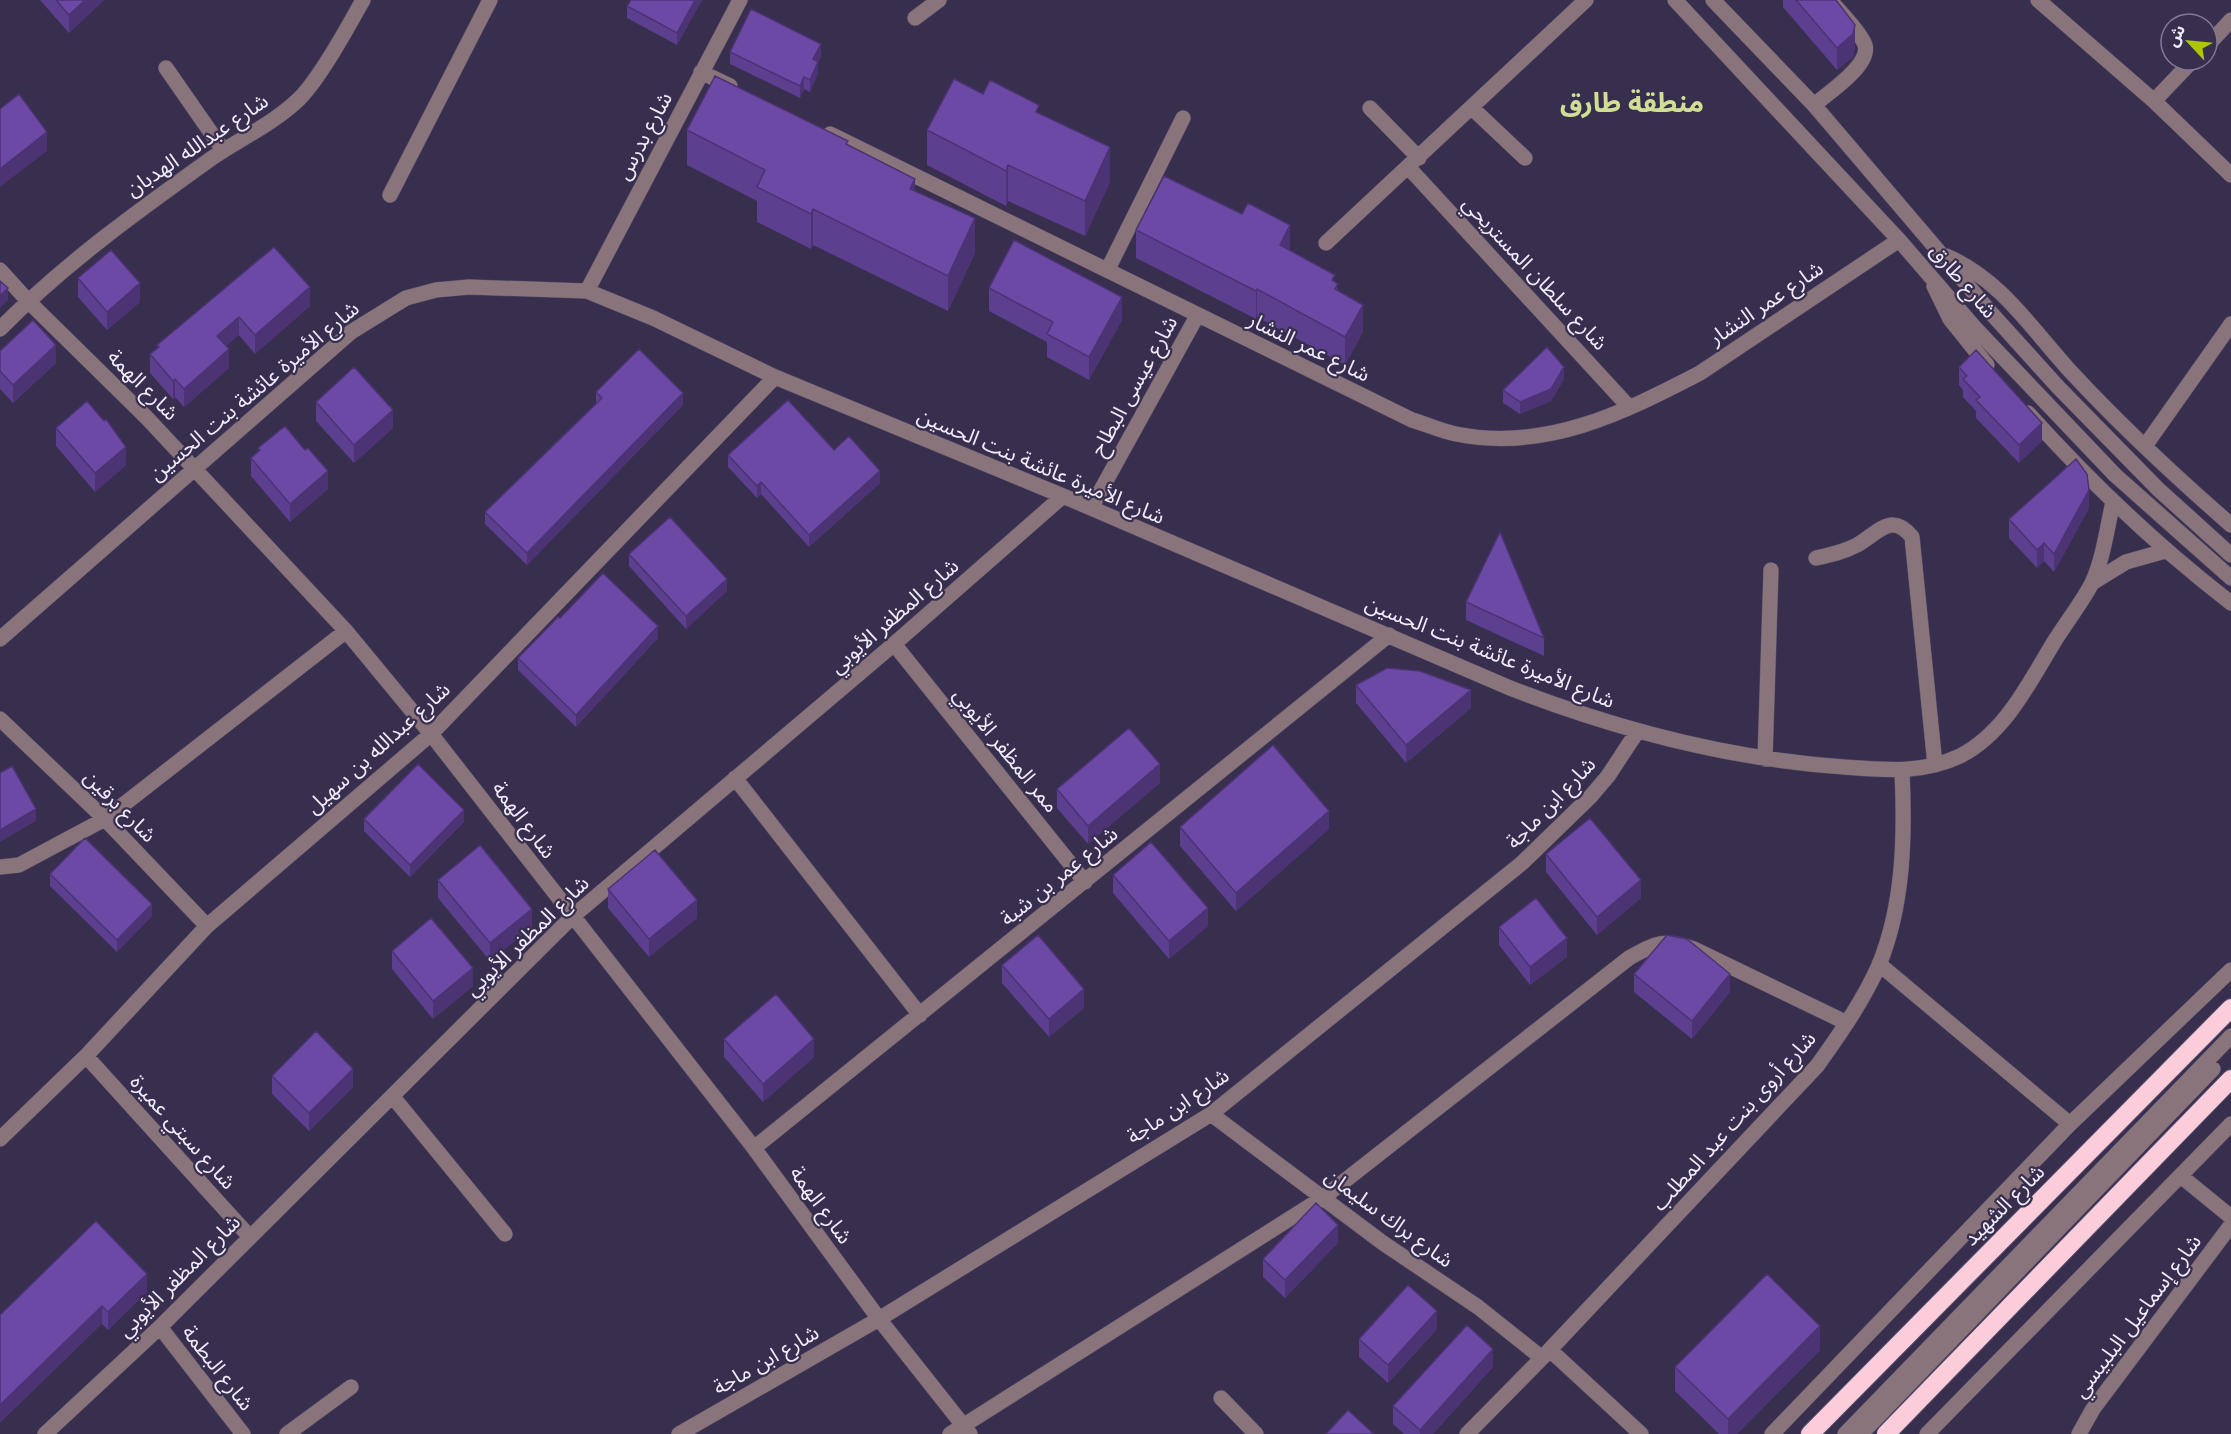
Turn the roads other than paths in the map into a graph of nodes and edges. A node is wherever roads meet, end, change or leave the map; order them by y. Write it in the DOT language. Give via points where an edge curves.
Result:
graph roads {
  1 [pos="363,0"];
  2 [pos="490,0"];
  3 [pos="740,0"];
  4 [pos="939,0"];
  5 [pos="1586,0"];
  6 [pos="1675,0"];
  7 [pos="1713,0"];
  8 [pos="1830,0"];
  9 [pos="2038,0"];
  10 [pos="915,18"];
  11 [pos="2231,20"];
  12 [pos="2219,33"];
  13 [pos="166,69"];
  14 [pos="701,72"];
  15 [pos="2182,72"];
  16 [pos="744,93"];
  17 [pos="2154,101"];
  18 [pos="1814,105"];
  19 [pos="1370,108"];
  20 [pos="1472,108"];
  21 [pos="1183,118"];
  22 [pos="819,129"];
  23 [pos="223,150"];
  24 [pos="1525,158"];
  25 [pos="1414,163"];
  26 [pos="2231,175"];
  27 [pos="390,195"];
  28 [pos="1899,240"];
  29 [pos="1326,243"];
  30 [pos="1943,255"];
  31 [pos="1108,269"];
  32 [pos="0,270"];
  33 [pos="1932,278"];
  34 [pos="587,291"];
  35 [pos="28,301"];
  36 [pos="1197,316"];
  37 [pos="2231,324"];
  38 [pos="0,329"];
  39 [pos="775,377"];
  40 [pos="2000,381"];
  41 [pos="2015,398"];
  42 [pos="1629,407"];
  43 [pos="2145,446"];
  44 [pos="194,468"];
  45 [pos="1063,496"];
  46 [pos="2113,502"];
  47 [pos="1091,508"];
  48 [pos="2231,525"];
  49 [pos="2165,551"];
  50 [pos="2231,555"];
  51 [pos="1816,558"];
  52 [pos="1770,570"];
  53 [pos="2231,578"];
  54 [pos="2092,584"];
  55 [pos="2231,603"];
  56 [pos="346,631"];
  57 [pos="1389,635"];
  58 [pos="0,639"];
  59 [pos="894,644"];
  60 [pos="0,719"];
  61 [pos="1637,732"];
  62 [pos="431,734"];
  63 [pos="1765,759"];
  64 [pos="1935,765"];
  65 [pos="1902,771"];
  66 [pos="735,778"];
  67 [pos="105,819"];
  68 [pos="0,867"];
  69 [pos="1085,882"];
  70 [pos="572,917"];
  71 [pos="207,926"];
  72 [pos="1879,964"];
  73 [pos="2231,970"];
  74 [pos="2231,1008"];
  75 [pos="920,1015"];
  76 [pos="1847,1023"];
  77 [pos="2231,1036"];
  78 [pos="2231,1051"];
  79 [pos="86,1056"];
  80 [pos="2231,1079"];
  81 [pos="393,1097"];
  82 [pos="1211,1114"];
  83 [pos="2070,1124"];
  84 [pos="2231,1124"];
  85 [pos="0,1139"];
  86 [pos="754,1148"];
  87 [pos="2182,1177"];
  88 [pos="1324,1197"];
  89 [pos="2231,1217"];
  90 [pos="2231,1225"];
  91 [pos="505,1234"];
  92 [pos="249,1236"];
  93 [pos="879,1319"];
  94 [pos="160,1327"];
  95 [pos="1546,1354"];
  96 [pos="351,1387"];
  97 [pos="1221,1398"];
  98 [pos="961,1431"];
  99 [pos="45,1434"];
  100 [pos="243,1434"];
  101 [pos="287,1434"];
  102 [pos="680,1434"];
  103 [pos="1256,1434"];
  104 [pos="1467,1434"];
  105 [pos="1641,1434"];
  106 [pos="1772,1434"];
  107 [pos="1810,1434"];
  108 [pos="1845,1434"];
  109 [pos="1861,1434"];
  110 [pos="1886,1434"];
  111 [pos="1927,1434"];
  112 [pos="2079,1434"];
  1 -- 23 [label="street, شارع عبدالله الهدبان" via="300,98 272,121"];
  2 -- 27 [label="street"];
  3 -- 14 [label="street, شارع بدرس"];
  4 -- 10 [label="street"];
  5 -- 20 [label="street"];
  6 -- 28 [label="street, شارع طارق"];
  7 -- 18 [label="street, شارع طارق"];
  8 -- 18 [label="street" via="1864,43 1865,56 1857,68"];
  9 -- 17 [label="street"];
  11 -- 12 [label="street"];
  13 -- 23 [label="street"];
  14 -- 16 [label="street"];
  14 -- 34 [label="street, شارع بدرس"];
  15 -- 17 [label="street"];
  17 -- 26 [label="street"];
  18 -- 30 [label="street, شارع طارق"];
  19 -- 25 [label="street, شارع سلطان المستريحي"];
  20 -- 24 [label="street"];
  20 -- 25 [label="street"];
  21 -- 31 [label="street"];
  22 -- 31 [label="street, شارع عمر النشار"];
  23 -- 35 [label="street, شارع عبدالله الهدبان" via="124,221"];
  25 -- 29 [label="street"];
  25 -- 42 [label="street, شارع سلطان المستريحي"];
  28 -- 33 [label="street, شارع طارق"];
  28 -- 42 [label="street, شارع عمر النشار" via="1700,373"];
  30 -- 43 [label="street" via="1968,266 1989,282"];
  30 -- 50 [label="street, شارع طارق" via="2058,387 2158,489"];
  31 -- 36 [label="street, شارع عمر النشار"];
  32 -- 35 [label="street, شارع الهمة"];
  33 -- 40 [label="street" via="1938,300 1950,319"];
  33 -- 53 [label="street, شارع طارق" via="2115,475"];
  34 -- 39 [label="street, شارع الأميرة عائشة بنت الحسين"];
  34 -- 44 [label="street, شارع الأميرة عائشة بنت الحسين" via="469,287 406,298 351,332"];
  35 -- 38 [label="street, شارع عبدالله الهدبان"];
  35 -- 44 [label="street, شارع الهمة"];
  36 -- 42 [label="street, شارع عمر النشار" via="1412,420 1455,434 1500,439 1544,437 1588,425"];
  36 -- 47 [label="street, شارع عيسى البطاح"];
  37 -- 43 [label="street"];
  39 -- 45 [label="street, شارع الأميرة عائشة بنت الحسين"];
  39 -- 62 [label="street, شارع عبدالله بن سهيل"];
  41 -- 46 [label="street"];
  43 -- 48 [label="street"];
  44 -- 56 [label="street, شارع الهمة"];
  44 -- 58 [label="street, شارع الأميرة عائشة بنت الحسين"];
  45 -- 47 [label="street, شارع الأميرة عائشة بنت الحسين"];
  45 -- 59 [label="street, شارع المظفر الأيوبي"];
  46 -- 49 [label="street"];
  46 -- 54 [label="street, شارع الأميرة عائشة بنت الحسين"];
  47 -- 57 [label="street, شارع الأميرة عائشة بنت الحسين"];
  49 -- 54 [label="street, شارع الأميرة عائشة بنت الحسين" via="2126,562"];
  49 -- 55 [label="street"];
  51 -- 64 [label="street" via="1847,550 1884,526 1898,526 1912,537"];
  52 -- 63 [label="street"];
  54 -- 64 [label="street, شارع الأميرة عائشة بنت الحسين" via="2003,720 1983,740"];
  56 -- 62 [label="street, شارع الهمة"];
  56 -- 67 [label="street"];
  57 -- 61 [label="street, شارع الأميرة عائشة بنت الحسين" via="1510,688"];
  57 -- 69 [label="street, شارع عمر بن شبة"];
  59 -- 66 [label="street, شارع المظفر الأيوبي"];
  59 -- 69 [label="street, ممر المظفر الأيوبي"];
  60 -- 67 [label="street, شارع برقين"];
  61 -- 63 [label="street, شارع الأميرة عائشة بنت الحسين"];
  61 -- 82 [label="street, شارع ابن ماجة" via="1591,796 1522,863"];
  62 -- 70 [label="street, شارع الهمة"];
  62 -- 71 [label="street, شارع عبدالله بن سهيل"];
  63 -- 65 [label="street, شارع الأميرة عائشة بنت الحسين"];
  64 -- 65 [label="street, شارع الأميرة عائشة بنت الحسين"];
  65 -- 72 [label="street, شارع أروى بنت عبد المطلب" via="1904,829 1900,879"];
  66 -- 70 [label="street, شارع المظفر الأيوبي"];
  66 -- 75 [label="street"];
  67 -- 68 [label="street" via="19,865"];
  67 -- 71 [label="street, شارع برقين"];
  69 -- 75 [label="street, شارع عمر بن شبة"];
  70 -- 81 [label="street, شارع المظفر الأيوبي"];
  70 -- 86 [label="street, شارع الهمة"];
  71 -- 79 [label="street, شارع عبدالله بن سهيل"];
  72 -- 76 [label="street, شارع أروى بنت عبد المطلب"];
  72 -- 83 [label="street"];
  73 -- 83 [label="street"];
  74 -- 107 [label="highway, شارع الشهيد"];
  75 -- 86 [label="street, شارع عمر بن شبة"];
  76 -- 88 [label="street" via="1694,949 1676,942 1654,945 1629,958"];
  76 -- 95 [label="street, شارع أروى بنت عبد المطلب" via="1817,1066"];
  77 -- 108 [label="street"];
  78 -- 109 [label="street"];
  79 -- 85 [label="street, شارع عبدالله بن سهيل"];
  79 -- 92 [label="street, شارع سبتي عميرة"];
  80 -- 110 [label="highway"];
  81 -- 91 [label="street"];
  81 -- 92 [label="street, شارع المظفر الأيوبي"];
  82 -- 88 [label="street, شارع براك سليمان"];
  82 -- 93 [label="street, شارع ابن ماجة"];
  83 -- 106 [label="street"];
  84 -- 87 [label="street"];
  86 -- 93 [label="street, شارع الهمة"];
  87 -- 89 [label="street"];
  87 -- 111 [label="street"];
  88 -- 95 [label="street, شارع براك سليمان" via="1383,1243"];
  88 -- 98 [label="street"];
  90 -- 112 [label="street, شارع إسماعيل البلبيسي" via="2092,1409"];
  92 -- 94 [label="street, شارع المظفر الأيوبي"];
  93 -- 98 [label="street, شارع الهمة"];
  93 -- 102 [label="street, شارع ابن ماجة"];
  94 -- 99 [label="street, شارع المظفر الأيوبي"];
  94 -- 100 [label="street, شارع البطمة"];
  95 -- 104 [label="street, شارع أروى بنت عبد المطلب"];
  95 -- 105 [label="street, شارع براك سليمان"];
  96 -- 101 [label="street"];
  97 -- 103 [label="street"];
}
